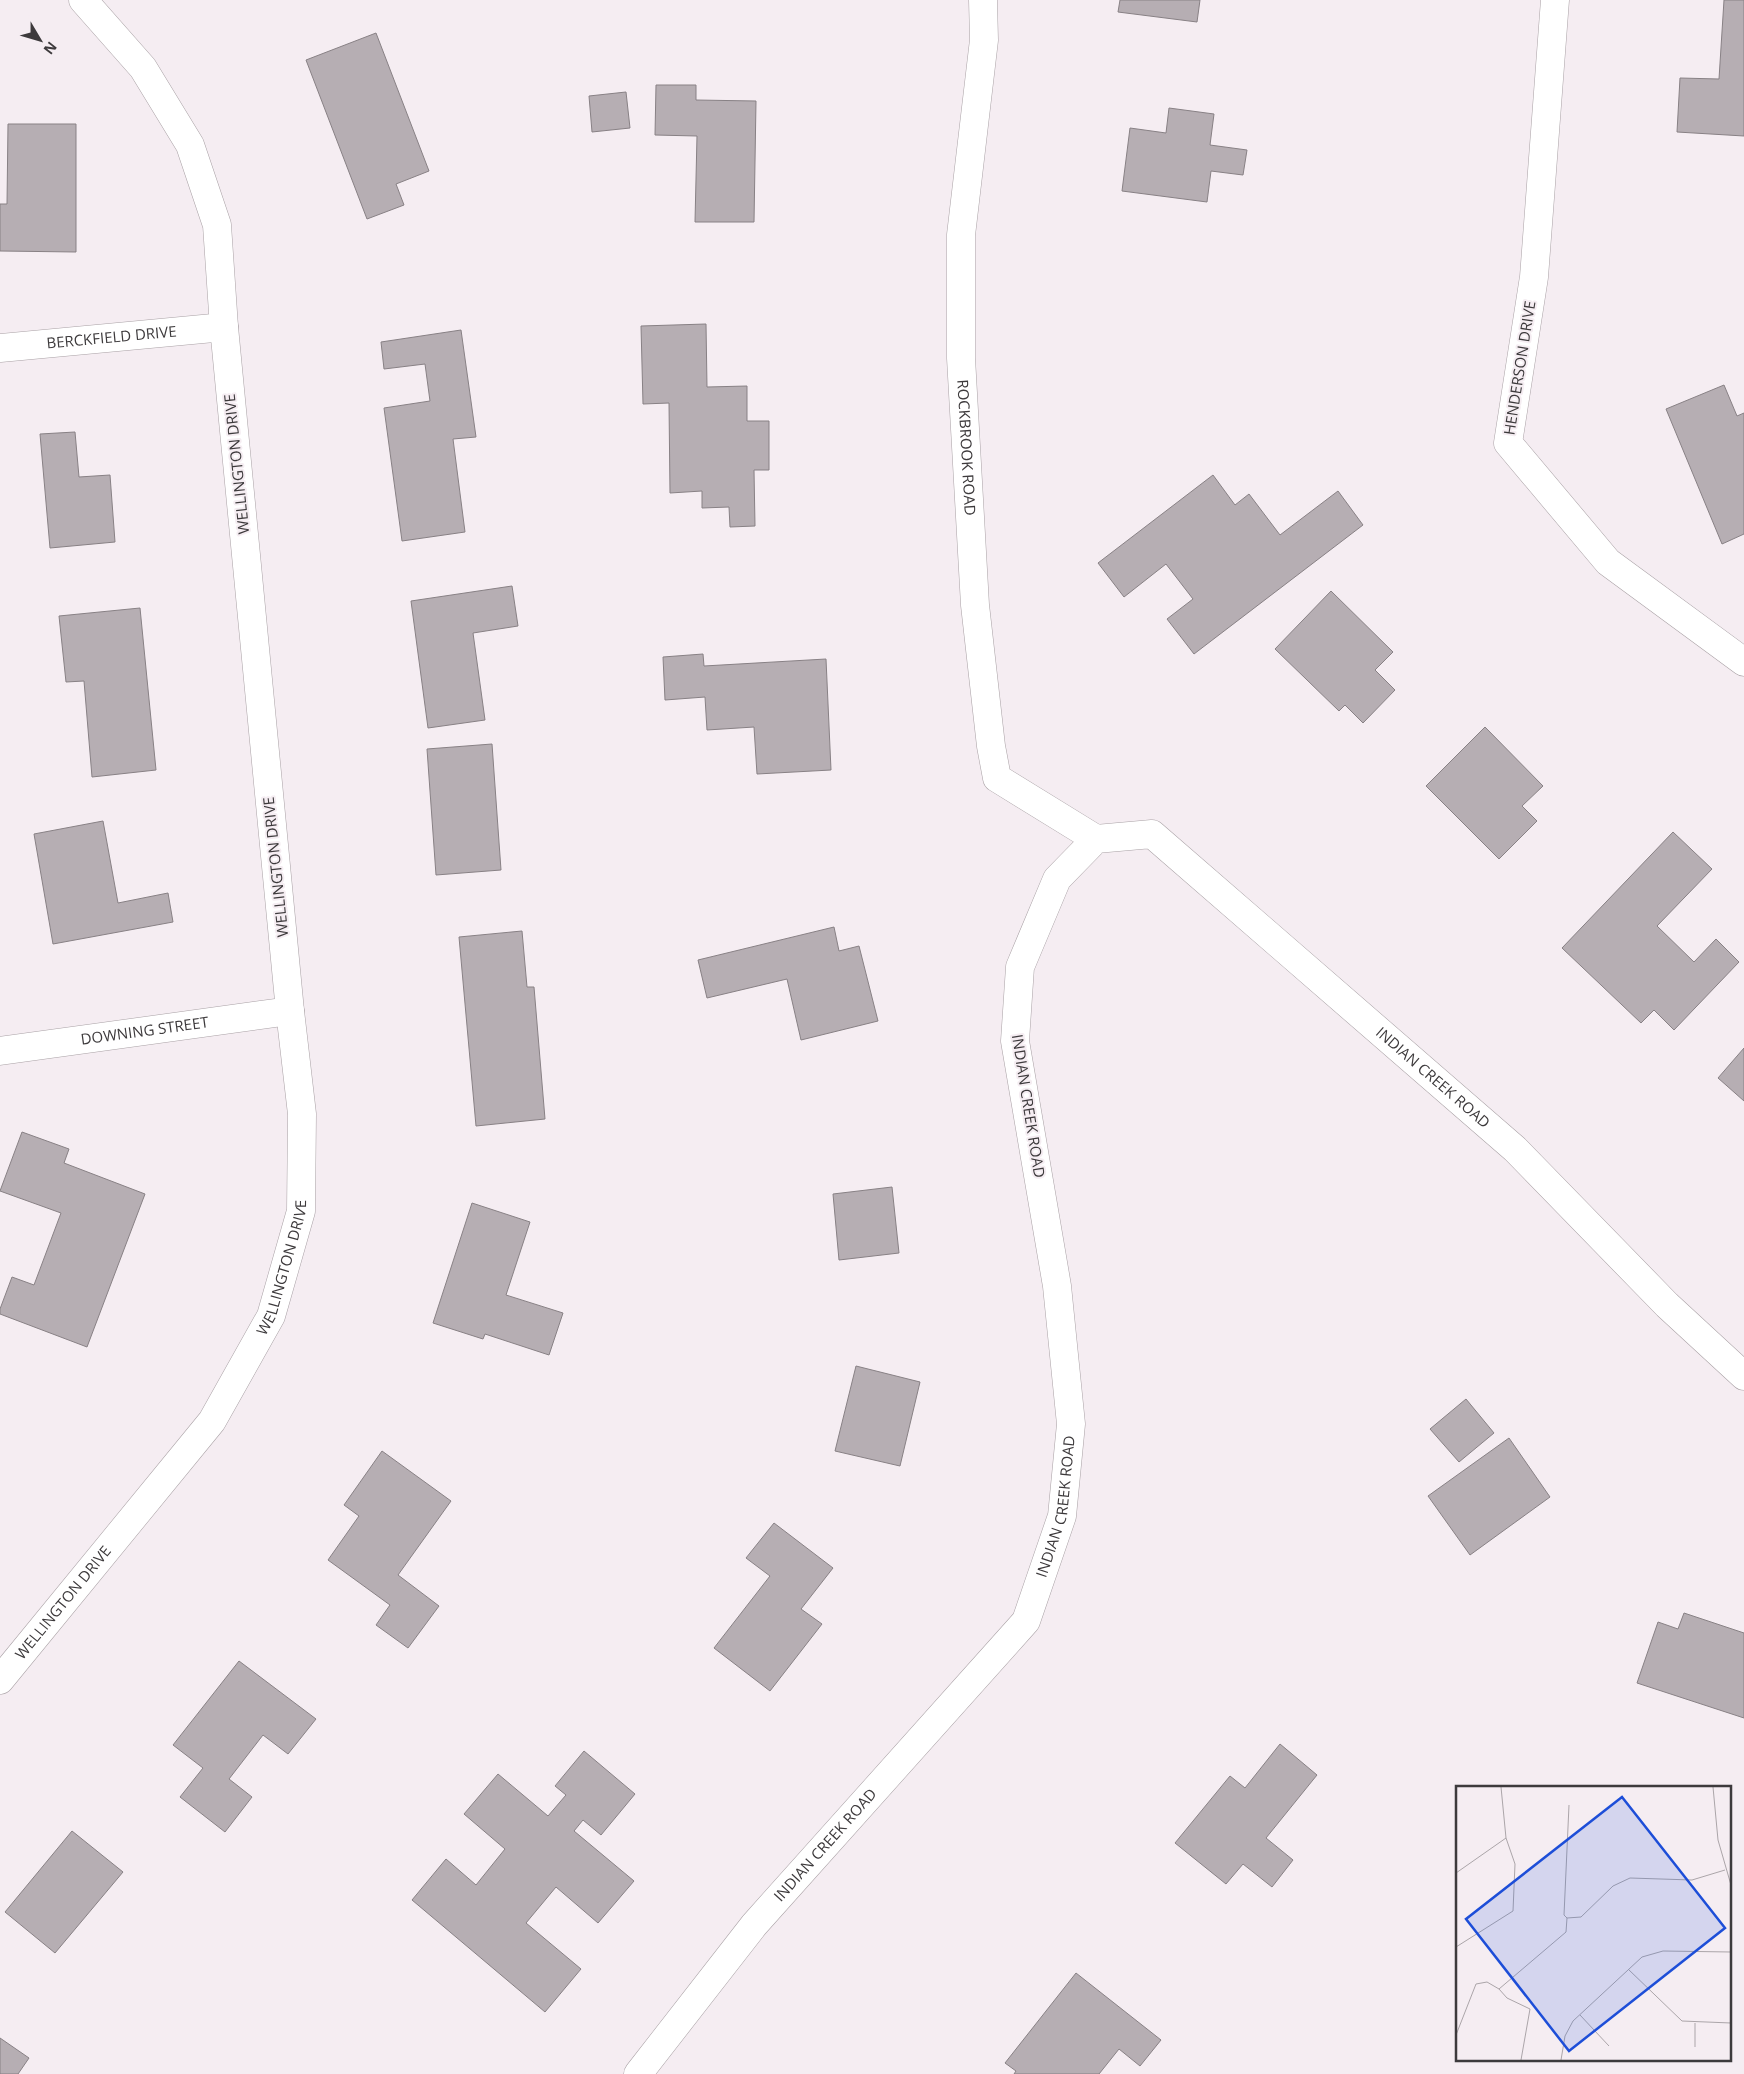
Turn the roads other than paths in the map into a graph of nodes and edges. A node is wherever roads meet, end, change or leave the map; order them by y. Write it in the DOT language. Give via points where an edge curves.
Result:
graph roads {
  1 [pos="84,0"];
  2 [pos="984,0"];
  3 [pos="1555,0"];
  4 [pos="224,327"];
  5 [pos="0,348"];
  6 [pos="1744,662"];
  7 [pos="1096,839"];
  8 [pos="290,1012"];
  9 [pos="0,1051"];
  10 [pos="1744,1376"];
  11 [pos="0,1680"];
  12 [pos="638,2074"];
  1 -- 4 [label="street, WELLINGTON DRIVE" via="143,68 190,145 217,225"];
  2 -- 7 [label="street, ROCKBROOK ROAD" via="984,40 961,235 961,358 975,605 991,746 996,778"];
  3 -- 6 [label="street, HENDERSON DRIVE" via="1534,277 1508,443 1608,562"];
  4 -- 5 [label="street, BERCKFIELD DRIVE"];
  4 -- 8 [label="street, WELLINGTON DRIVE"];
  7 -- 10 [label="street, INDIAN CREEK ROAD" via="1152,834 1515,1149 1667,1305"];
  7 -- 12 [label="street, INDIAN CREEK ROAD" via="1057,879 1020,966 1016,1042 1057,1286 1071,1424 1062,1516 1026,1621 754,1925"];
  8 -- 9 [label="street, DOWNING STREET"];
  8 -- 11 [label="street, WELLINGTON DRIVE" via="302,1114 301,1211 271,1316 212,1421"];
}
